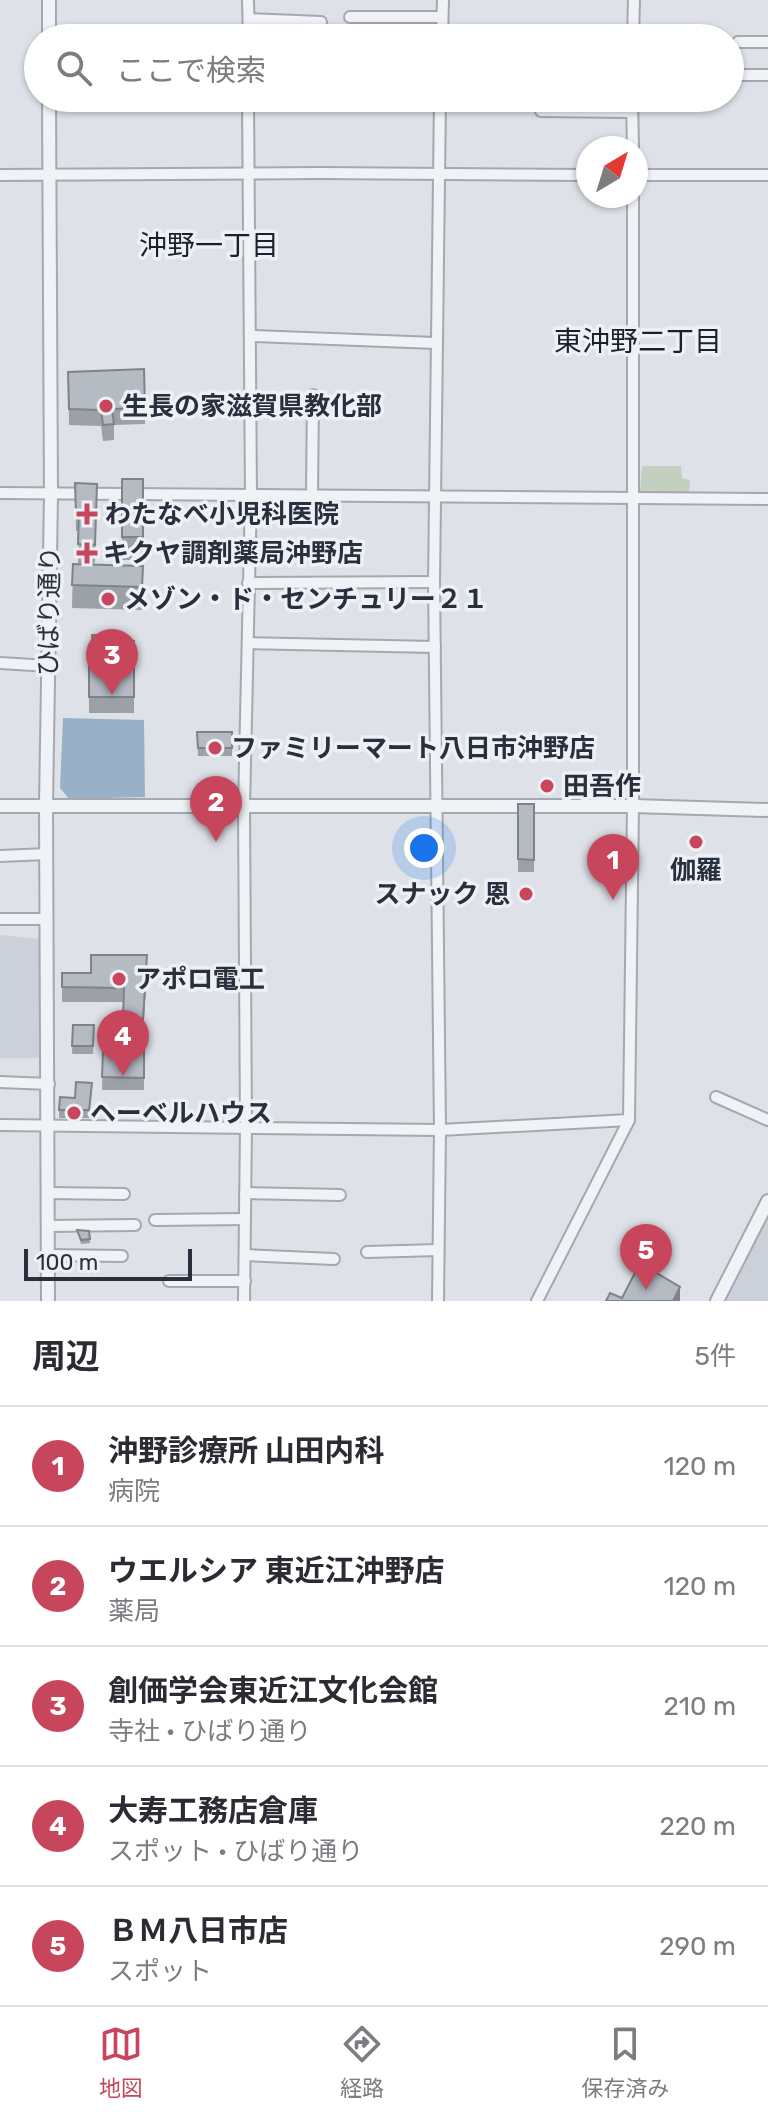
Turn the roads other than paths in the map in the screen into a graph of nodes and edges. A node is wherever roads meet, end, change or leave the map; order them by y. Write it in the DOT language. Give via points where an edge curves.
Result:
graph roads {
  1 [pos="49,0"];
  2 [pos="248,0"];
  3 [pos="443,0"];
  4 [pos="634,0"];
  5 [pos="350,17"];
  6 [pos="442,17"];
  7 [pos="249,19"];
  8 [pos="321,22"];
  9 [pos="49,24"];
  10 [pos="249,24"];
  11 [pos="442,24"];
  12 [pos="633,24"];
  13 [pos="744,42"];
  14 [pos="768,42"];
  15 [pos="744,75"];
  16 [pos="768,75"];
  17 [pos="49,112"];
  18 [pos="248,112"];
  19 [pos="440,112"];
  20 [pos="632,112"];
  21 [pos="633,136"];
  22 [pos="439,173"];
  23 [pos="0,175"];
  24 [pos="48,175"];
  25 [pos="246,175"];
  26 [pos="576,175"];
  27 [pos="648,175"];
  28 [pos="768,175"];
  29 [pos="633,208"];
  30 [pos="251,336"];
  31 [pos="436,343"];
  32 [pos="313,395"];
  33 [pos="0,493"];
  34 [pos="51,495"];
  35 [pos="251,495"];
  36 [pos="312,496"];
  37 [pos="435,497"];
  38 [pos="633,497"];
  39 [pos="768,499"];
  40 [pos="434,582"];
  41 [pos="248,583"];
  42 [pos="248,643"];
  43 [pos="435,647"];
  44 [pos="0,663"];
  45 [pos="49,666"];
  46 [pos="46,805"];
  47 [pos="0,806"];
  48 [pos="437,806"];
  49 [pos="633,806"];
  50 [pos="244,807"];
  51 [pos="768,810"];
  52 [pos="47,854"];
  53 [pos="0,856"];
  54 [pos="0,919"];
  55 [pos="47,919"];
  56 [pos="0,1082"];
  57 [pos="49,1084"];
  58 [pos="716,1097"];
  59 [pos="629,1120"];
  60 [pos="768,1120"];
  61 [pos="48,1124"];
  62 [pos="0,1125"];
  63 [pos="246,1127"];
  64 [pos="440,1130"];
  65 [pos="48,1193"];
  66 [pos="245,1193"];
  67 [pos="124,1194"];
  68 [pos="340,1195"];
  69 [pos="768,1201"];
  70 [pos="245,1219"];
  71 [pos="155,1220"];
  72 [pos="135,1225"];
  73 [pos="48,1226"];
  74 [pos="438,1250"];
  75 [pos="367,1252"];
  76 [pos="48,1255"];
  77 [pos="245,1255"];
  78 [pos="122,1256"];
  79 [pos="334,1259"];
  80 [pos="169,1281"];
  81 [pos="245,1281"];
  82 [pos="48,1301"];
  83 [pos="244,1301"];
  84 [pos="438,1301"];
  85 [pos="537,1301"];
  86 [pos="717,1301"];
  1 -- 9 [label="street"];
  2 -- 7 [label="street"];
  3 -- 6 [label="street"];
  4 -- 12 [label="street"];
  5 -- 6 [label="street"];
  6 -- 11 [label="street"];
  7 -- 8 [label="street"];
  7 -- 10 [label="street"];
  13 -- 14 [label="street"];
  15 -- 16 [label="street"];
  17 -- 24 [label="street, ひばり通り"];
  18 -- 25 [label="street"];
  19 -- 22 [label="street"];
  20 -- 21 [label="street"];
  22 -- 25 [label="street"];
  22 -- 26 [label="street"];
  22 -- 31 [label="street"];
  23 -- 24 [label="street"];
  24 -- 25 [label="street"];
  24 -- 34 [label="street, ひばり通り"];
  25 -- 30 [label="street"];
  27 -- 28 [label="street"];
  29 -- 38 [label="street"];
  30 -- 31 [label="street"];
  30 -- 35 [label="street"];
  31 -- 37 [label="street"];
  32 -- 36 [label="street"];
  33 -- 34 [label="street"];
  34 -- 35 [label="street"];
  34 -- 45 [label="street, ひばり通り"];
  35 -- 36 [label="street"];
  35 -- 41 [label="street"];
  36 -- 37 [label="street"];
  37 -- 38 [label="street"];
  37 -- 40 [label="street"];
  38 -- 39 [label="street"];
  38 -- 49 [label="street"];
  40 -- 41 [label="street"];
  40 -- 43 [label="street"];
  41 -- 42 [label="street"];
  42 -- 43 [label="street"];
  42 -- 50 [label="street"];
  43 -- 48 [label="street"];
  44 -- 45 [label="street"];
  45 -- 46 [label="street, ひばり通り"];
  46 -- 47 [label="street"];
  46 -- 50 [label="street"];
  46 -- 52 [label="street, ひばり通り"];
  48 -- 49 [label="street"];
  48 -- 50 [label="street"];
  48 -- 64 [label="street"];
  49 -- 51 [label="street"];
  49 -- 59 [label="street"];
  50 -- 63 [label="street"];
  52 -- 53 [label="street"];
  52 -- 55 [label="street, ひばり通り"];
  54 -- 55 [label="street"];
  55 -- 57 [label="street, ひばり通り"];
  56 -- 57 [label="street"];
  57 -- 61 [label="street, ひばり通り"];
  58 -- 60 [label="street"];
  59 -- 64 [label="street"];
  59 -- 85 [label="street"];
  61 -- 62 [label="street"];
  61 -- 63 [label="street"];
  61 -- 65 [label="street, ひばり通り"];
  63 -- 64 [label="street"];
  63 -- 66 [label="street"];
  64 -- 74 [label="street"];
  65 -- 67 [label="street"];
  65 -- 73 [label="street, ひばり通り"];
  66 -- 68 [label="street"];
  66 -- 70 [label="street"];
  69 -- 86 [label="street"];
  70 -- 71 [label="street"];
  70 -- 77 [label="street"];
  72 -- 73 [label="street"];
  73 -- 76 [label="street, ひばり通り"];
  74 -- 75 [label="street"];
  74 -- 84 [label="street"];
  76 -- 78 [label="street"];
  76 -- 82 [label="street, ひばり通り"];
  77 -- 79 [label="street"];
  77 -- 81 [label="street"];
  80 -- 81 [label="street"];
  81 -- 83 [label="street"];
}
